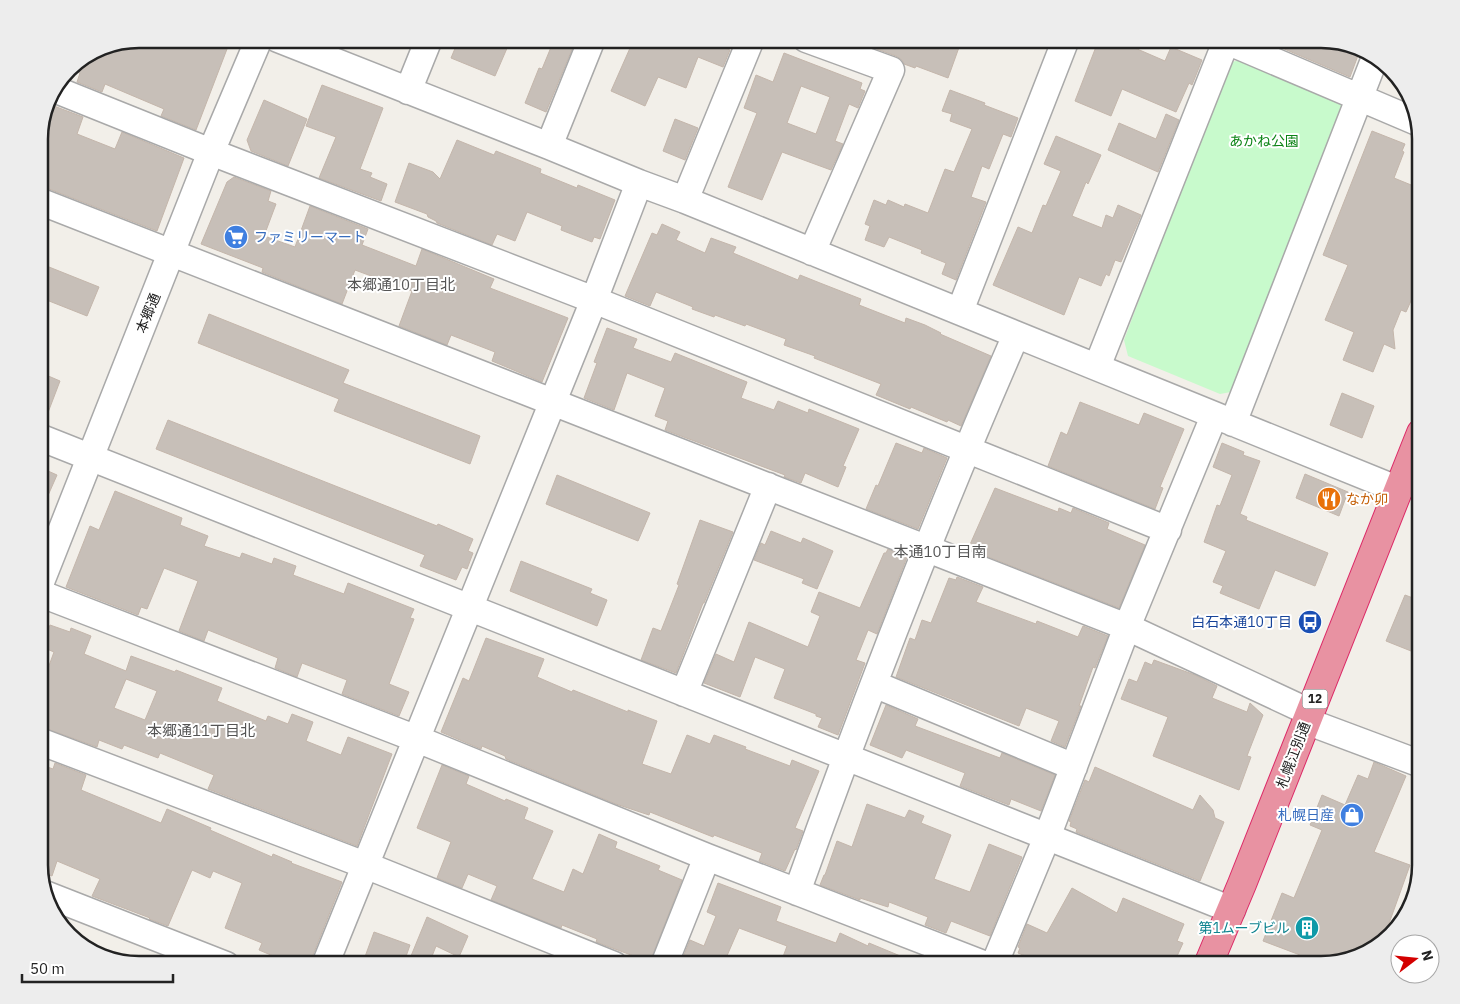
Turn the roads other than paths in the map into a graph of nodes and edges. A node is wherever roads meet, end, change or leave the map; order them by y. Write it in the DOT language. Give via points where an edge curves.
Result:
graph roads {
  1 [pos="255,48"];
  2 [pos="300,48"];
  3 [pos="425,48"];
  4 [pos="588,48"];
  5 [pos="747,48"];
  6 [pos="831,48"];
  7 [pos="1062,48"];
  8 [pos="1221,48"];
  9 [pos="1246,48"];
  10 [pos="1373,64"];
  11 [pos="408,91"];
  12 [pos="61,92"];
  13 [pos="1360,98"];
  14 [pos="1410,119"];
  15 [pos="550,146"];
  16 [pos="211,152"];
  17 [pos="639,183"];
  18 [pos="685,200"];
  19 [pos="48,205"];
  20 [pos="812,252"];
  21 [pos="172,253"];
  22 [pos="594,300"];
  23 [pos="960,311"];
  24 [pos="1016,335"];
  25 [pos="1096,367"];
  26 [pos="553,401"];
  27 [pos="1224,420"];
  28 [pos="48,441"];
  29 [pos="966,448"];
  30 [pos="90,457"];
  31 [pos="1412,470"];
  32 [pos="768,486"];
  33 [pos="1399,490"];
  34 [pos="1168,530"];
  35 [pos="926,548"];
  36 [pos="48,564"];
  37 [pos="48,596"];
  38 [pos="470,607"];
  39 [pos="1127,627"];
  40 [pos="874,684"];
  41 [pos="684,693"];
  42 [pos="1308,717"];
  43 [pos="417,738"];
  44 [pos="48,744"];
  45 [pos="845,758"];
  46 [pos="1412,760"];
  47 [pos="1074,767"];
  48 [pos="1047,837"];
  49 [pos="707,857"];
  50 [pos="365,865"];
  51 [pos="797,892"];
  52 [pos="53,897"];
  53 [pos="1232,910"];
  54 [pos="203,956"];
  55 [pos="329,956"];
  56 [pos="592,956"];
  57 [pos="668,956"];
  58 [pos="963,956"];
  59 [pos="998,956"];
  60 [pos="1212,956"];
  1 -- 16 [label="street, 本郷通"];
  2 -- 11 [label="street"];
  3 -- 11 [label="street"];
  4 -- 15 [label="street"];
  5 -- 18 [label="street"];
  6 -- 20 [label="street" via="891,70"];
  7 -- 23 [label="street"];
  8 -- 25 [label="street"];
  9 -- 13 [label="street"];
  10 -- 13 [label="street"];
  11 -- 15 [label="street"];
  12 -- 16 [label="street"];
  13 -- 14 [label="street"];
  13 -- 27 [label="street"];
  15 -- 17 [label="street"];
  16 -- 21 [label="street, 本郷通"];
  16 -- 22 [label="street"];
  17 -- 18 [label="street"];
  17 -- 22 [label="street"];
  18 -- 20 [label="street"];
  19 -- 21 [label="street"];
  20 -- 23 [label="street"];
  21 -- 26 [label="street"];
  21 -- 30 [label="street, 本郷通"];
  22 -- 26 [label="street"];
  22 -- 29 [label="street"];
  23 -- 24 [label="street"];
  24 -- 25 [label="street"];
  24 -- 29 [label="street"];
  25 -- 27 [label="street"];
  26 -- 32 [label="street"];
  26 -- 38 [label="street"];
  27 -- 33 [label="street"];
  27 -- 34 [label="street"];
  28 -- 30 [label="street"];
  29 -- 34 [label="street"];
  29 -- 35 [label="street"];
  30 -- 36 [label="street, 本郷通"];
  30 -- 38 [label="street"];
  31 -- 33 [label="highway, 札幌江別通 / 12"];
  32 -- 35 [label="street"];
  32 -- 41 [label="street"];
  33 -- 42 [label="highway, 札幌江別通 / 12"];
  34 -- 39 [label="street"];
  35 -- 39 [label="street"];
  35 -- 40 [label="street"];
  37 -- 43 [label="street"];
  38 -- 41 [label="street"];
  38 -- 43 [label="street"];
  39 -- 42 [label="street"];
  39 -- 47 [label="street"];
  40 -- 45 [label="street"];
  40 -- 47 [label="street"];
  41 -- 45 [label="street"];
  42 -- 46 [label="street"];
  42 -- 53 [label="highway, 札幌江別通 / 12"];
  43 -- 49 [label="street"];
  43 -- 50 [label="street"];
  44 -- 50 [label="street"];
  45 -- 48 [label="street"];
  45 -- 51 [label="street"];
  47 -- 48 [label="street"];
  48 -- 53 [label="street"];
  48 -- 59 [label="street"];
  49 -- 51 [label="street"];
  49 -- 57 [label="street"];
  50 -- 55 [label="street"];
  50 -- 56 [label="street"];
  51 -- 58 [label="street"];
  52 -- 54 [label="street"];
  53 -- 60 [label="highway, 札幌江別通 / 12"];
}
